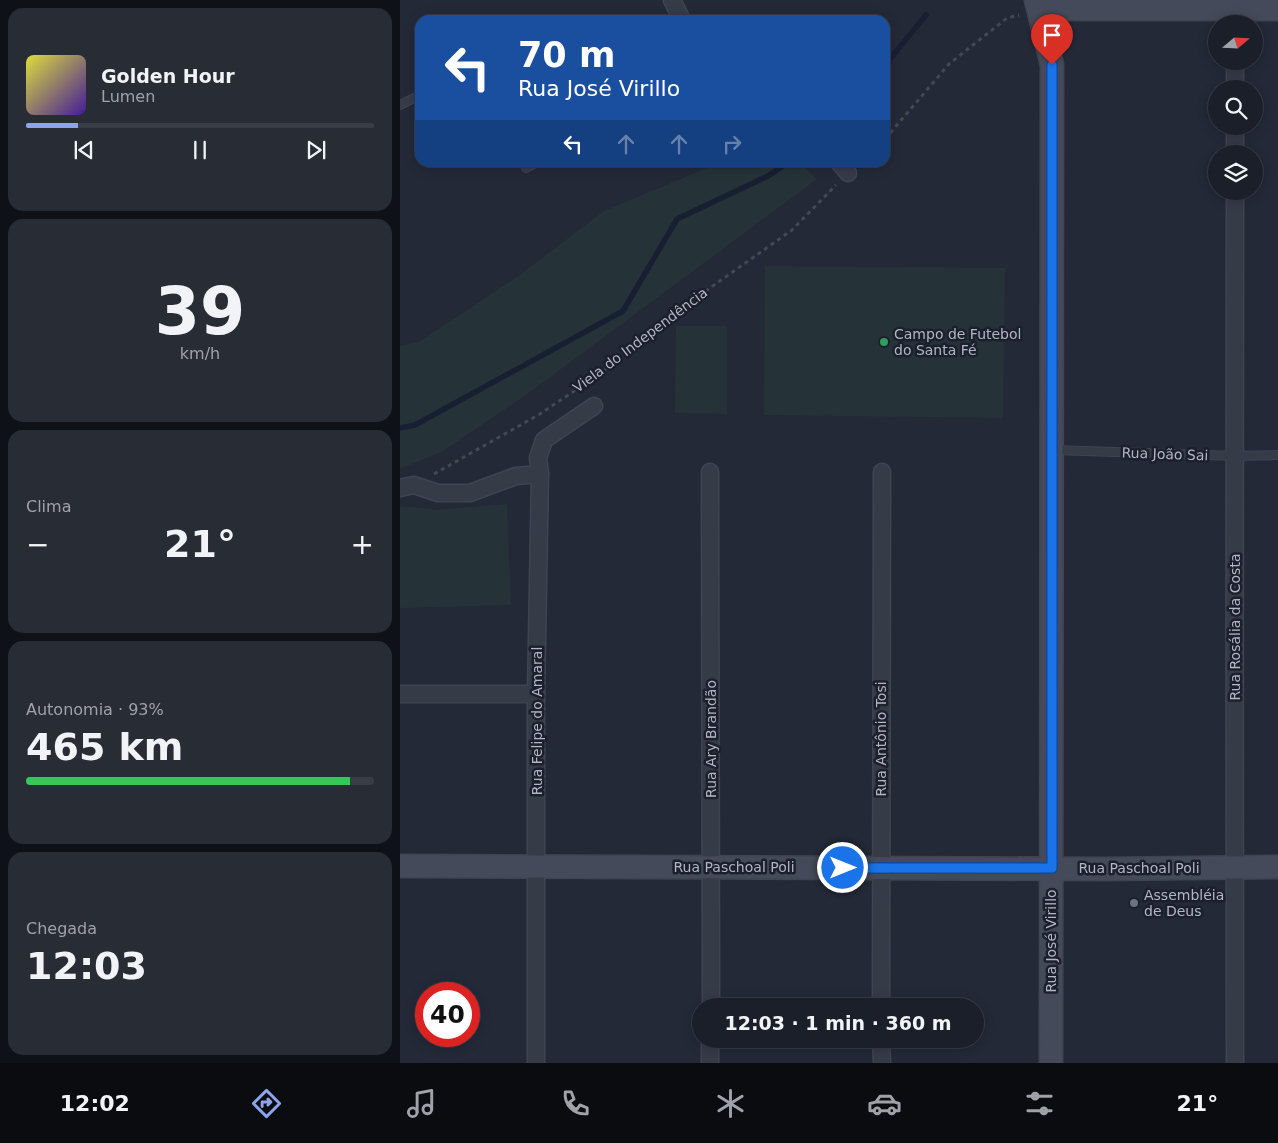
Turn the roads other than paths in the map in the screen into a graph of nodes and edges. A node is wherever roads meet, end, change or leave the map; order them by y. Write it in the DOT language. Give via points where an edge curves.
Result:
graph roads {
  1 [pos="672,0"];
  2 [pos="1038,5"];
  3 [pos="1278,8"];
  4 [pos="680,15"];
  5 [pos="1217,15"];
  6 [pos="1240,15"];
  7 [pos="415,98"];
  8 [pos="400,105"];
  9 [pos="1235,200"];
  10 [pos="594,406"];
  11 [pos="1052,450"];
  12 [pos="1278,455"];
  13 [pos="1236,456"];
  14 [pos="710,472"];
  15 [pos="882,472"];
  16 [pos="540,474"];
  17 [pos="407,487"];
  18 [pos="400,694"];
  19 [pos="536,694"];
  20 [pos="400,866"];
  21 [pos="537,866"];
  22 [pos="712,867"];
  23 [pos="1233,867"];
  24 [pos="1278,867"];
  25 [pos="881,868"];
  26 [pos="1052,868"];
  27 [pos="710,998"];
  28 [pos="881,998"];
  29 [pos="710,1048"];
  30 [pos="882,1048"];
  31 [pos="536,1063"];
  32 [pos="710,1063"];
  33 [pos="882,1063"];
  34 [pos="1051,1063"];
  35 [pos="1235,1063"];
  1 -- 4 [label="street"];
  2 -- 5 [label="street"];
  2 -- 11 [label="street, Rua José Virillo" via="1052,65"];
  3 -- 6 [label="street"];
  7 -- 8 [label="lane"];
  9 -- 13 [label="street, Rua Rosália da Costa"];
  10 -- 16 [label="street, Rua Felipe do Amaral" via="544,440 538,458"];
  11 -- 13 [label="lane, Rua João Sai"];
  11 -- 26 [label="street, Rua José Virillo"];
  12 -- 13 [label="lane, Rua João Sai"];
  13 -- 23 [label="street, Rua Rosália da Costa"];
  14 -- 22 [label="street, Rua Ary Brandão"];
  15 -- 25 [label="street, Rua Antônio Tosi"];
  16 -- 17 [label="street" via="516,476 470,493 438,493"];
  16 -- 19 [label="street, Rua Felipe do Amaral"];
  18 -- 19 [label="street"];
  19 -- 21 [label="street, Rua Felipe do Amaral"];
  20 -- 21 [label="street, Rua Paschoal Poli"];
  21 -- 22 [label="street, Rua Paschoal Poli"];
  21 -- 31 [label="street, Rua Felipe do Amaral"];
  22 -- 25 [label="street, Rua Paschoal Poli"];
  22 -- 27 [label="street, Rua Ary Brandão"];
  23 -- 24 [label="street, Rua Paschoal Poli"];
  23 -- 26 [label="street, Rua Paschoal Poli"];
  23 -- 35 [label="street, Rua Rosália da Costa"];
  25 -- 26 [label="street, Rua Paschoal Poli"];
  25 -- 28 [label="street, Rua Antônio Tosi"];
  26 -- 34 [label="street, Rua José Virillo"];
  29 -- 32 [label="street"];
  30 -- 33 [label="street"];
}
